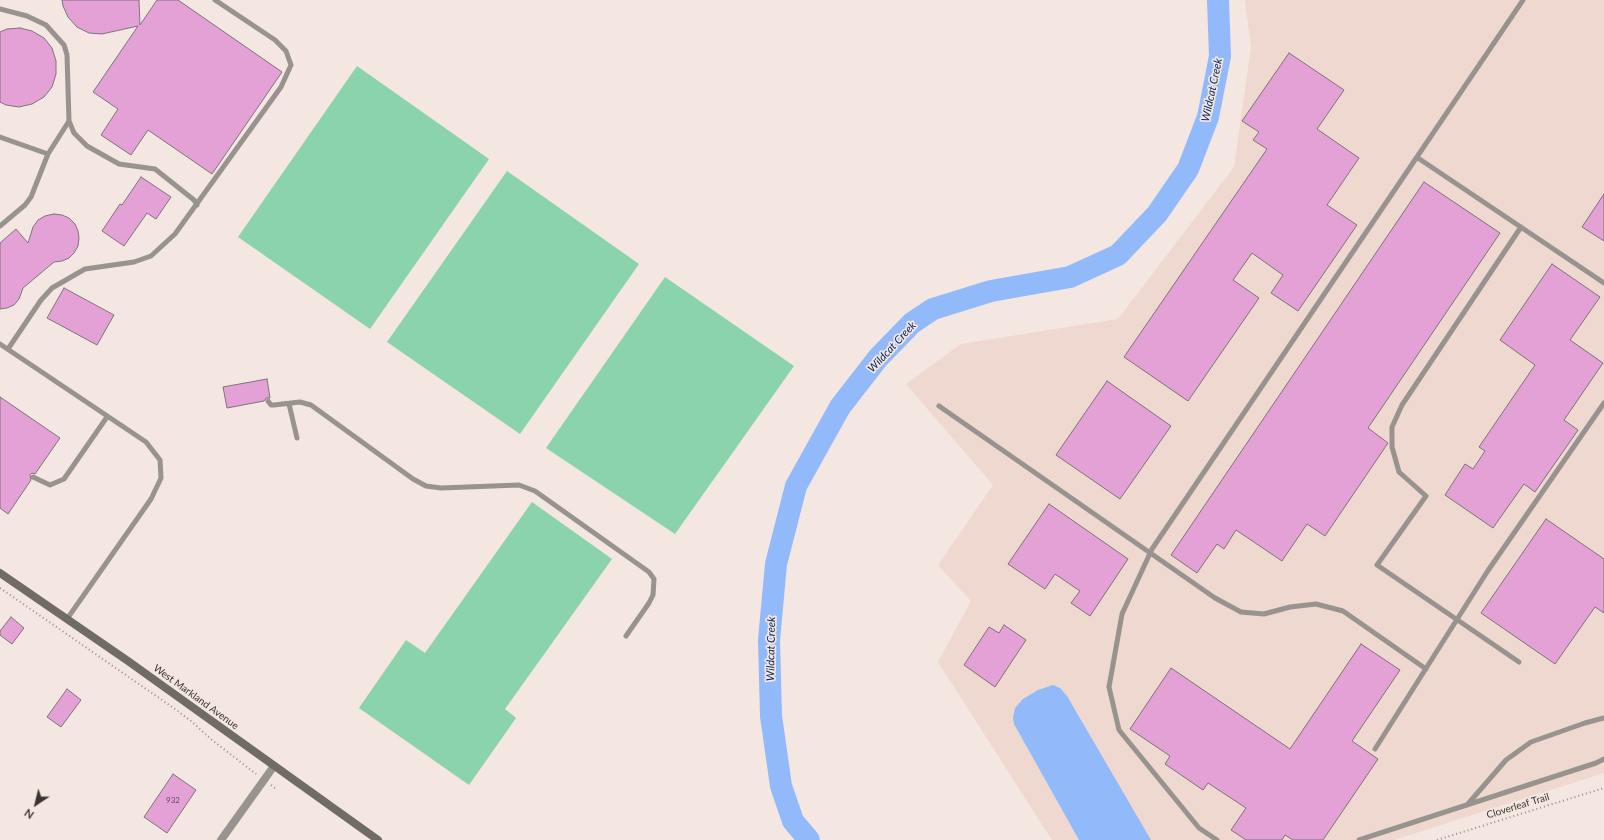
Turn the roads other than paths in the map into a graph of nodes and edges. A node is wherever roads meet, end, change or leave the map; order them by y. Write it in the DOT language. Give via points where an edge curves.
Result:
graph roads {
  1 [pos="215,0"];
  2 [pos="1523,0"];
  3 [pos="0,9"];
  4 [pos="69,121"];
  5 [pos="0,137"];
  6 [pos="48,154"];
  7 [pos="1418,158"];
  8 [pos="197,205"];
  9 [pos="0,226"];
  10 [pos="1521,227"];
  11 [pos="1604,283"];
  12 [pos="0,344"];
  13 [pos="8,349"];
  14 [pos="268,401"];
  15 [pos="1604,403"];
  16 [pos="289,404"];
  17 [pos="939,406"];
  18 [pos="107,417"];
  19 [pos="297,438"];
  20 [pos="33,477"];
  21 [pos="1150,553"];
  22 [pos="0,573"];
  23 [pos="67,619"];
  24 [pos="1457,620"];
  25 [pos="626,636"];
  26 [pos="1519,662"];
  27 [pos="1426,669"];
  28 [pos="1604,718"];
  29 [pos="1375,749"];
  30 [pos="1604,759"];
  31 [pos="274,766"];
  32 [pos="1467,805"];
  33 [pos="221,840"];
  34 [pos="378,840"];
  35 [pos="1217,840"];
  36 [pos="1359,840"];
  1 -- 8 [label="lane" via="275,40 286,51 291,64 281,87"];
  2 -- 7 [label="lane"];
  3 -- 4 [label="lane" via="27,16 46,25 64,45 67,55"];
  4 -- 6 [label="lane"];
  4 -- 8 [label="lane" via="74,133 87,146 118,164 155,169"];
  5 -- 6 [label="lane"];
  6 -- 9 [label="lane" via="31,197"];
  7 -- 10 [label="lane"];
  7 -- 21 [label="lane"];
  8 -- 13 [label="lane" via="175,234 151,256 134,262 85,269 52,288"];
  10 -- 11 [label="lane"];
  10 -- 24 [label="lane" via="1402,404 1392,427 1392,447 1399,472 1426,496 1377,565"];
  12 -- 13 [label="lane"];
  13 -- 18 [label="lane"];
  14 -- 16 [label="lane" via="274,406"];
  15 -- 24 [label="lane" via="1487,572"];
  16 -- 19 [label="lane"];
  16 -- 25 [label="lane" via="305,403 317,408 426,486 441,488 519,485 535,491 649,572 654,579 649,603"];
  17 -- 21 [label="lane"];
  18 -- 20 [label="lane" via="64,479 50,485"];
  18 -- 23 [label="lane" via="146,442 160,460 161,478 151,499"];
  21 -- 27 [label="lane" via="1215,598 1241,612 1264,614 1316,604 1343,611"];
  21 -- 35 [label="lane" via="1122,614 1109,687 1119,730 1199,828"];
  22 -- 23 [label="main road, West Markland Avenue"];
  23 -- 31 [label="main road, West Markland Avenue"];
  24 -- 26 [label="lane"];
  24 -- 27 [label="lane"];
  27 -- 29 [label="lane"];
  28 -- 32 [label="lane" via="1531,742 1506,760"];
  30 -- 32 [label="lane"];
  31 -- 33 [label="street"];
  31 -- 34 [label="main road, West Markland Avenue"];
  32 -- 36 [label="lane"];
}
